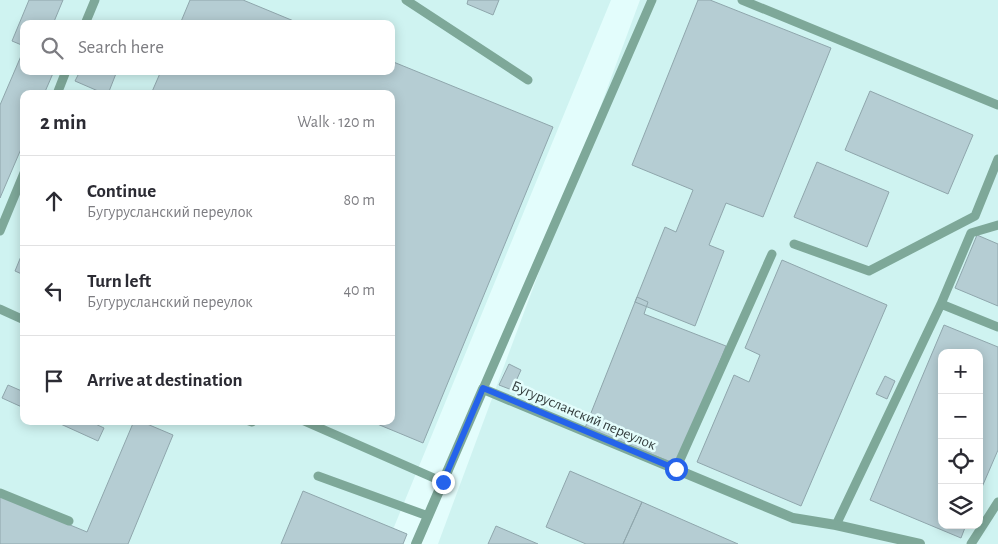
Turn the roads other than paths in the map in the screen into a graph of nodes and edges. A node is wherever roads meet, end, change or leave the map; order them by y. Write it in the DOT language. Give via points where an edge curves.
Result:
graph roads {
  1 [pos="95,0"];
  2 [pos="406,0"];
  3 [pos="652,0"];
  4 [pos="742,0"];
  5 [pos="87,20"];
  6 [pos="64,75"];
  7 [pos="528,80"];
  8 [pos="58,90"];
  9 [pos="998,105"];
  10 [pos="998,160"];
  11 [pos="20,183"];
  12 [pos="998,225"];
  13 [pos="0,231"];
  14 [pos="794,244"];
  15 [pos="772,254"];
  16 [pos="941,304"];
  17 [pos="0,309"];
  18 [pos="20,318"];
  19 [pos="998,327"];
  20 [pos="483,388"];
  21 [pos="313,425"];
  22 [pos="676,469"];
  23 [pos="318,476"];
  24 [pos="443,482"];
  25 [pos="0,493"];
  26 [pos="998,502"];
  27 [pos="428,516"];
  28 [pos="69,521"];
  29 [pos="836,525"];
  30 [pos="416,544"];
  31 [pos="920,544"];
  32 [pos="971,544"];
  1 -- 5 [label="lane"];
  2 -- 7 [label="lane"];
  3 -- 20 [label="lane"];
  4 -- 9 [label="lane"];
  6 -- 8 [label="lane"];
  10 -- 14 [label="lane" via="975,216 869,272"];
  11 -- 13 [label="lane"];
  12 -- 16 [label="lane" via="971,233"];
  15 -- 22 [label="lane"];
  16 -- 19 [label="lane"];
  16 -- 29 [label="lane"];
  17 -- 18 [label="lane"];
  20 -- 22 [label="street, Бугурусланский переулок"];
  20 -- 24 [label="street"];
  21 -- 24 [label="lane"];
  22 -- 29 [label="street, Бугурусланский переулок" via="793,518"];
  23 -- 27 [label="lane"];
  24 -- 27 [label="street"];
  25 -- 28 [label="lane"];
  26 -- 32 [label="lane"];
  27 -- 30 [label="street"];
  29 -- 31 [label="street, Бугурусланский переулок"];
}
